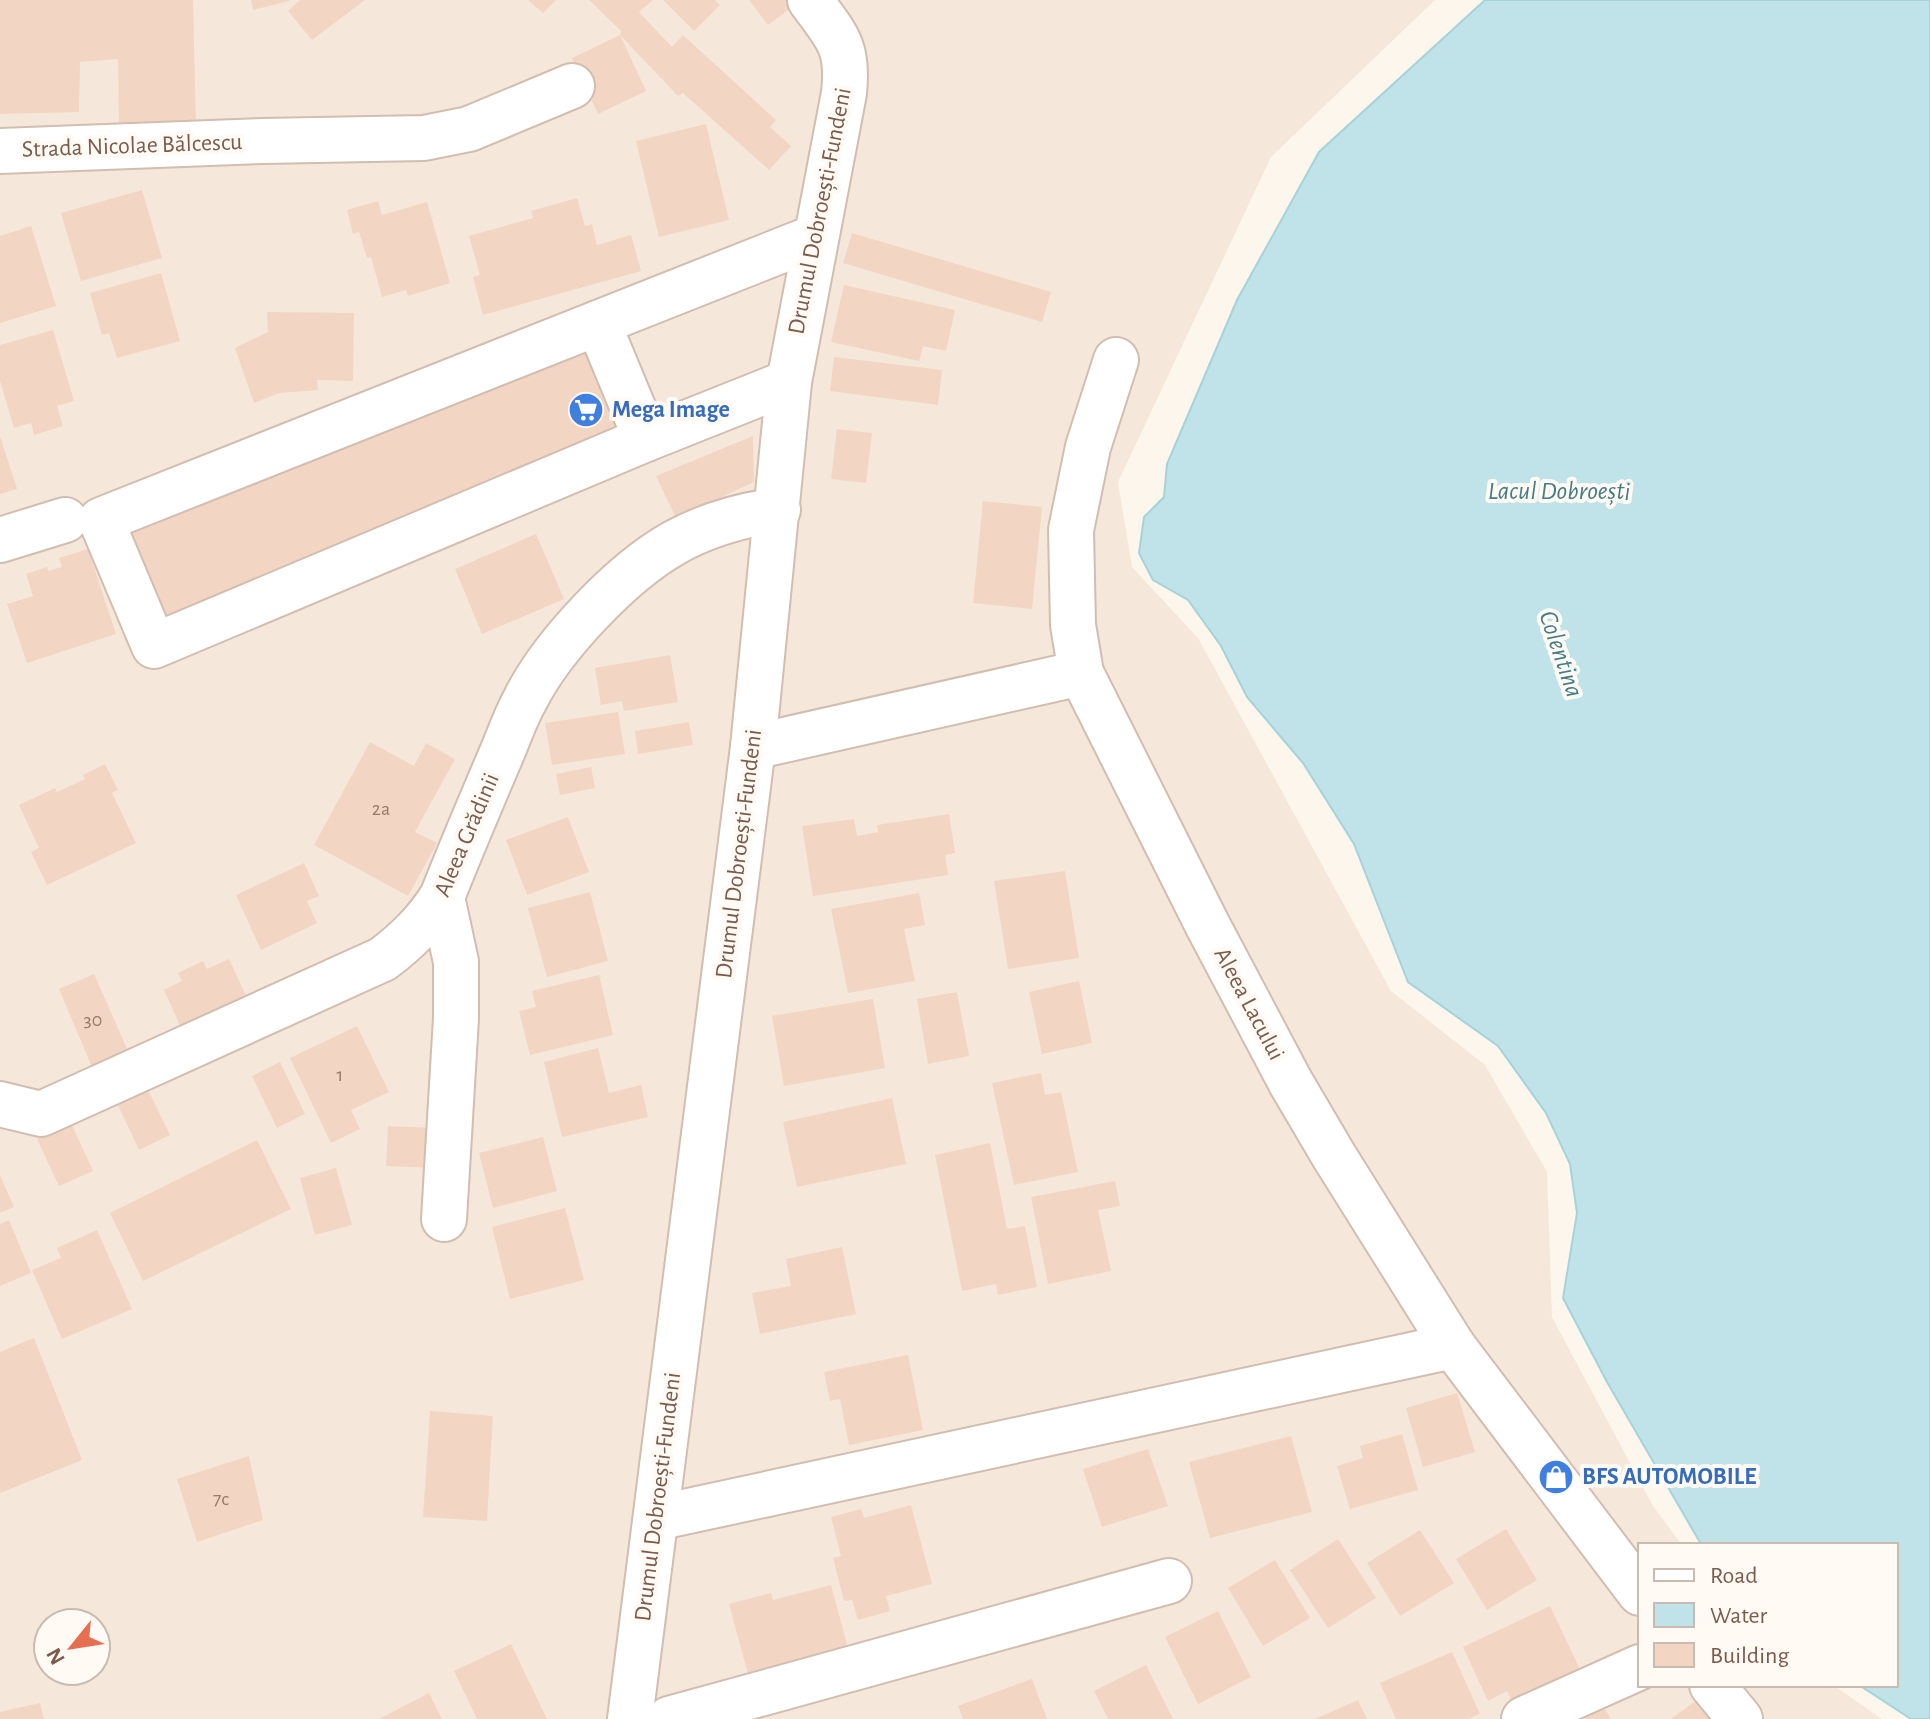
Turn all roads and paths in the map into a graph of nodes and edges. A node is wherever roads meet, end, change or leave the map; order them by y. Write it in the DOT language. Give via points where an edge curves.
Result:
graph roads {
  1 [pos="810,0"];
  2 [pos="572,86"];
  3 [pos="0,151"];
  4 [pos="815,237"];
  5 [pos="598,323"];
  6 [pos="1116,360"];
  7 [pos="789,382"];
  8 [pos="646,439"];
  9 [pos="778,510"];
  10 [pos="65,520"];
  11 [pos="0,540"];
  12 [pos="1081,673"];
  13 [pos="753,747"];
  14 [pos="442,897"];
  15 [pos="0,1104"];
  16 [pos="444,1219"];
  17 [pos="1453,1346"];
  18 [pos="656,1518"];
  19 [pos="1169,1581"];
  20 [pos="1638,1590"];
  21 [pos="1638,1668"];
  22 [pos="1714,1687"];
  23 [pos="630,1719"];
  24 [pos="669,1719"];
  25 [pos="1524,1719"];
  26 [pos="1740,1719"];
  1 -- 4 [label="street, Drumul Dobroești-Fundeni" via="842,47 846,66"];
  2 -- 3 [label="street, Strada Nicolae Bălcescu" via="469,129 424,138"];
  4 -- 5 [label="street"];
  4 -- 7 [label="street, Drumul Dobroești-Fundeni"];
  5 -- 8 [label="street"];
  5 -- 8 [label="street" via="101,520 154,646"];
  6 -- 12 [label="street, Aleea Lacului" via="1088,447 1071,530 1073,625"];
  7 -- 8 [label="street"];
  7 -- 9 [label="street, Drumul Dobroești-Fundeni"];
  9 -- 13 [label="street, Drumul Dobroești-Fundeni"];
  9 -- 14 [label="street, Aleea Grădinii" via="748,514 673,543 586,617 525,700"];
  10 -- 11 [label="street"];
  12 -- 13 [label="street"];
  12 -- 17 [label="street, Aleea Lacului" via="1291,1083"];
  13 -- 18 [label="street, Drumul Dobroești-Fundeni"];
  14 -- 15 [label="street, Aleea Grădinii" via="411,938 383,959 41,1114"];
  14 -- 16 [label="street" via="456,962"];
  17 -- 18 [label="street"];
  17 -- 20 [label="street, Aleea Lacului"];
  18 -- 23 [label="street, Drumul Dobroești-Fundeni"];
  19 -- 24 [label="street"];
  21 -- 25 [label="street"];
  22 -- 26 [label="street"];
}
